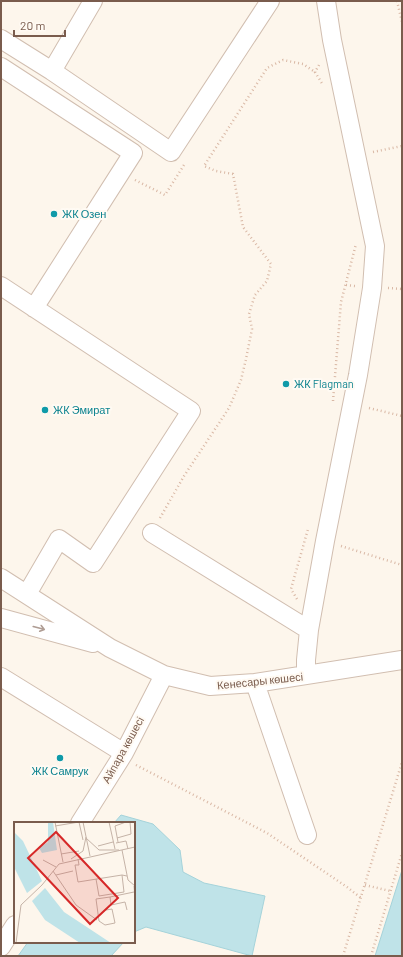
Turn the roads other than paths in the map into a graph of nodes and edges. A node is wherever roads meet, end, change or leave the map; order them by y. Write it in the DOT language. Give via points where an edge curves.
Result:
graph roads {
  1 [pos="93,1"];
  2 [pos="270,1"];
  3 [pos="326,1"];
  4 [pos="1,39"];
  5 [pos="1,67"];
  6 [pos="52,71"];
  7 [pos="1,286"];
  8 [pos="34,308"];
  9 [pos="152,533"];
  10 [pos="1,578"];
  11 [pos="27,594"];
  12 [pos="1,618"];
  13 [pos="309,630"];
  14 [pos="110,648"];
  15 [pos="402,660"];
  16 [pos="164,675"];
  17 [pos="306,675"];
  18 [pos="1,677"];
  19 [pos="255,684"];
  20 [pos="123,755"];
  21 [pos="81,822"];
  22 [pos="307,835"];
  23 [pos="14,927"];
  24 [pos="1,947"];
  1 -- 6 [label="street"];
  2 -- 6 [label="street" via="171,152"];
  3 -- 13 [label="street" via="375,246 372,288 358,375"];
  4 -- 6 [label="street"];
  5 -- 8 [label="street" via="133,153"];
  7 -- 8 [label="street"];
  8 -- 11 [label="street" via="191,411 93,563 59,539"];
  9 -- 13 [label="street"];
  10 -- 11 [label="street, Кенесары көшесі"];
  11 -- 14 [label="street, Кенесары көшесі"];
  12 -- 14 [label="street, one-way"];
  13 -- 17 [label="street"];
  14 -- 16 [label="street, Кенесары көшесі"];
  15 -- 17 [label="street, Кенесары көшесі"];
  16 -- 19 [label="street, Кенесары көшесі" via="210,686"];
  16 -- 20 [label="street, Айпара көшесі"];
  17 -- 19 [label="street, Кенесары көшесі"];
  18 -- 20 [label="street"];
  19 -- 22 [label="street"];
  20 -- 21 [label="street, Айпара көшесі"];
  23 -- 24 [label="street"];
}
